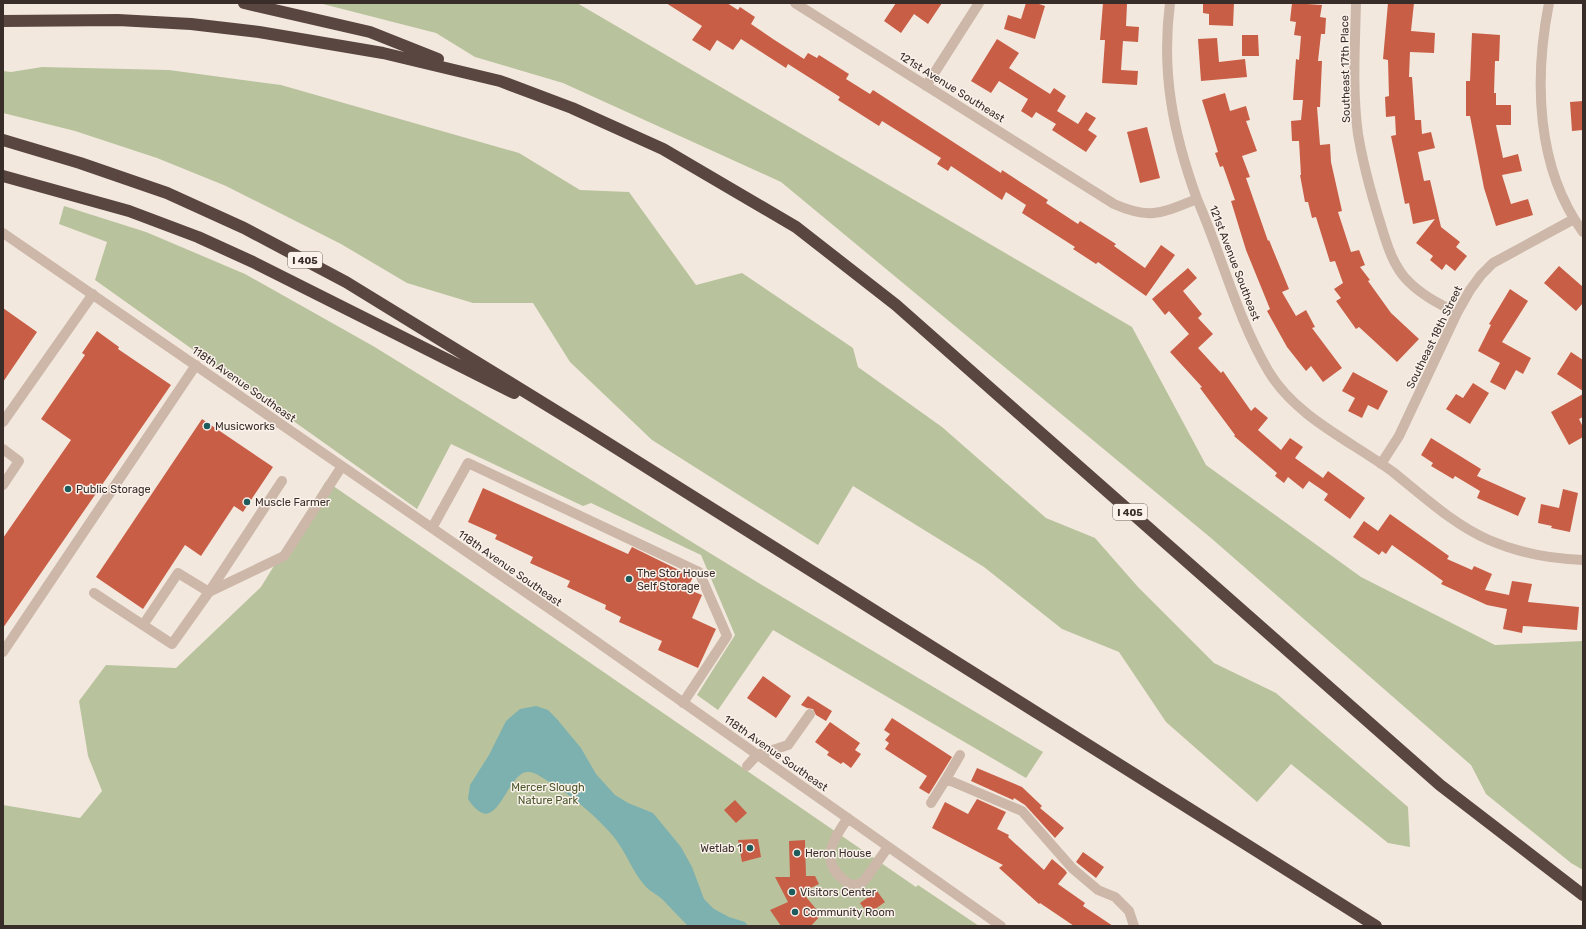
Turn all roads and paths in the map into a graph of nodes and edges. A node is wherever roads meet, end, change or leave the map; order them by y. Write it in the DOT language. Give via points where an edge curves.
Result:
graph roads {
  1 [pos="244,3"];
  2 [pos="795,3"];
  3 [pos="978,3"];
  4 [pos="1170,3"];
  5 [pos="1356,3"];
  6 [pos="1549,3"];
  7 [pos="3,21"];
  8 [pos="470,72"];
  9 [pos="926,86"];
  10 [pos="3,140"];
  11 [pos="3,176"];
  12 [pos="1197,199"];
  13 [pos="1574,219"];
  14 [pos="1583,232"];
  15 [pos="3,233"];
  16 [pos="93,294"];
  17 [pos="1457,313"];
  18 [pos="196,366"];
  19 [pos="3,422"];
  20 [pos="584,428"];
  21 [pos="3,449"];
  22 [pos="1381,464"];
  23 [pos="342,466"];
  24 [pos="282,481"];
  25 [pos="3,485"];
  26 [pos="432,528"];
  27 [pos="1583,560"];
  28 [pos="209,592"];
  29 [pos="94,593"];
  30 [pos="143,625"];
  31 [pos="3,652"];
  32 [pos="683,703"];
  33 [pos="810,714"];
  34 [pos="757,755"];
  35 [pos="960,755"];
  36 [pos="747,766"];
  37 [pos="946,779"];
  38 [pos="931,803"];
  39 [pos="848,818"];
  40 [pos="888,848"];
  41 [pos="1583,895"];
  42 [pos="1001,926"];
  43 [pos="1134,926"];
  44 [pos="1376,926"];
  1 -- 8 [label="highway" via="370,32"];
  2 -- 9 [label="street, 121st Avenue Southeast"];
  3 -- 9 [label="street"];
  4 -- 12 [label="street" via="1166,60 1168,90 1180,144"];
  5 -- 17 [label="street, Southeast 17th Place" via="1355,102 1358,134 1370,190 1385,241 1408,281 1425,296"];
  6 -- 13 [label="street" via="1540,79 1542,112 1552,170 1566,207"];
  7 -- 8 [label="highway, I 405" via="118,20 191,24 259,32 383,53"];
  8 -- 41 [label="highway, I 405" via="572,108 663,149 796,227 896,305 1440,785"];
  9 -- 12 [label="street, 121st Avenue Southeast" via="1114,204 1130,211 1143,214 1160,213"];
  10 -- 20 [label="highway, I 405" via="80,162 167,193 244,228 352,286"];
  11 -- 20 [label="highway" via="129,211 198,237"];
  12 -- 22 [label="street, 121st Avenue Southeast" via="1256,348 1277,383 1315,418"];
  13 -- 14 [label="street"];
  13 -- 17 [label="street, Southeast 18th Street" via="1493,264 1470,290"];
  15 -- 16 [label="street, 118th Avenue Southeast"];
  16 -- 18 [label="street, 118th Avenue Southeast"];
  16 -- 19 [label="street"];
  17 -- 22 [label="street, Southeast 18th Street" via="1399,436"];
  18 -- 23 [label="street, 118th Avenue Southeast"];
  18 -- 31 [label="street"];
  20 -- 44 [label="highway, I 405"];
  21 -- 25 [label="street" via="19,461"];
  22 -- 27 [label="street, 121st Avenue Southeast" via="1467,528 1488,540 1514,550 1561,559"];
  23 -- 26 [label="street, 118th Avenue Southeast"];
  23 -- 28 [label="street" via="284,556"];
  24 -- 28 [label="street"];
  26 -- 32 [label="street, 118th Avenue Southeast"];
  26 -- 32 [label="street" via="468,463 700,572 727,636"];
  28 -- 30 [label="street" via="172,644"];
  28 -- 30 [label="street" via="178,573"];
  29 -- 30 [label="street"];
  32 -- 34 [label="street, 118th Avenue Southeast"];
  33 -- 34 [label="street" via="788,745"];
  34 -- 36 [label="street"];
  34 -- 39 [label="street, 118th Avenue Southeast"];
  35 -- 37 [label="street"];
  37 -- 38 [label="street"];
  37 -- 43 [label="street" via="1022,810 1072,868 1098,890 1115,896 1129,911"];
  39 -- 40 [label="street, 118th Avenue Southeast"];
  39 -- 40 [label="street" via="836,838 830,861 834,871 849,884 864,881"];
  40 -- 42 [label="street, 118th Avenue Southeast"];
}
